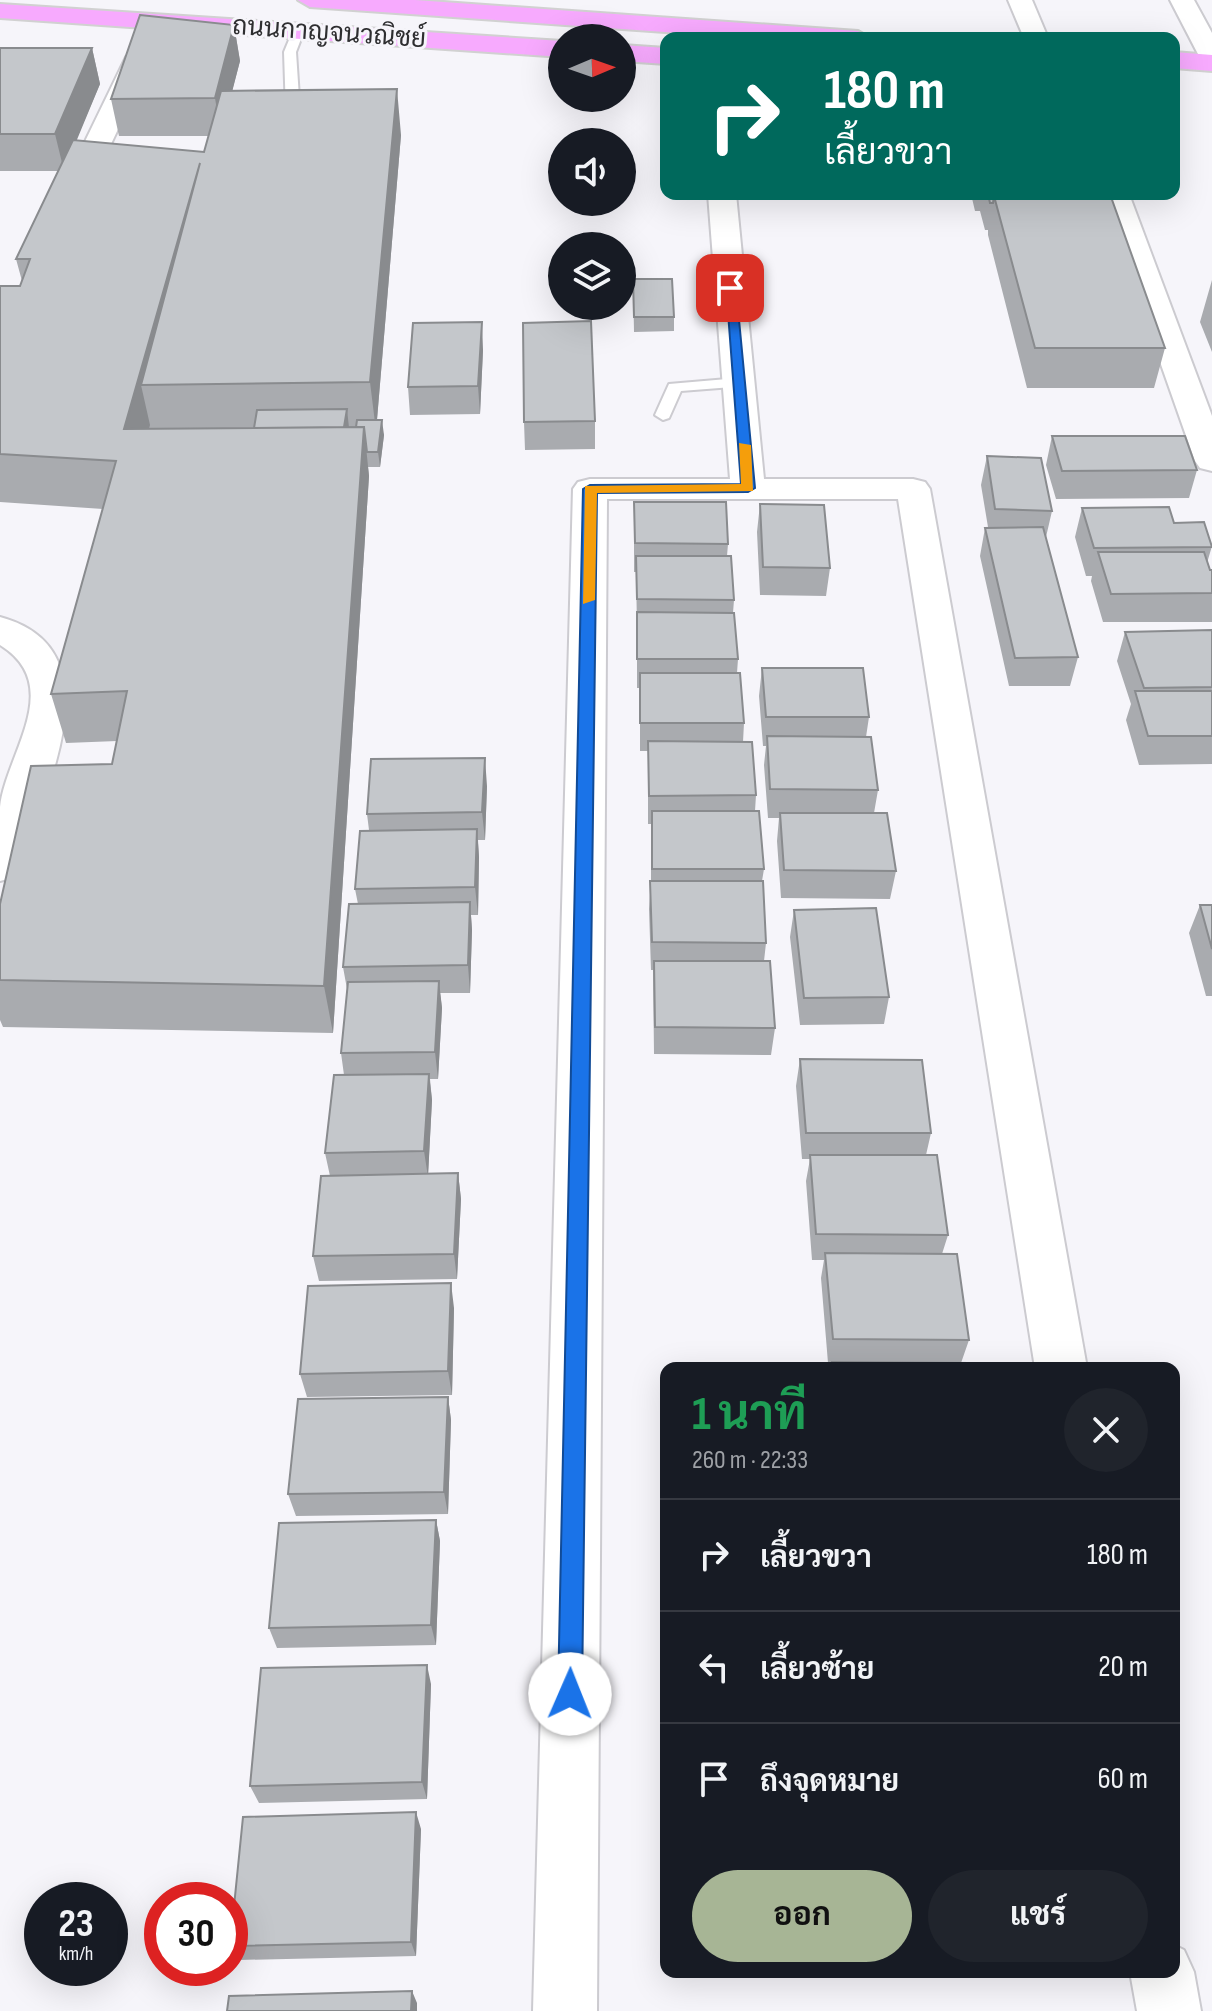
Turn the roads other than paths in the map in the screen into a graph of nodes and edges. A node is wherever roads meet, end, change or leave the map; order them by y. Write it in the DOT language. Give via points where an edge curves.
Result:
graph roads {
  1 [pos="310,0"];
  2 [pos="1020,0"];
  3 [pos="1182,0"];
  4 [pos="0,11"];
  5 [pos="156,22"];
  6 [pos="298,31"];
  7 [pos="771,32"];
  8 [pos="1033,32"];
  9 [pos="548,48"];
  10 [pos="636,54"];
  11 [pos="660,56"];
  12 [pos="1212,56"];
  13 [pos="1180,60"];
  14 [pos="1212,63"];
  15 [pos="293,113"];
  16 [pos="723,200"];
  17 [pos="1117,200"];
  18 [pos="63,217"];
  19 [pos="739,383"];
  20 [pos="663,415"];
  21 [pos="1212,461"];
  22 [pos="748,488"];
  23 [pos="0,629"];
  24 [pos="0,866"];
  25 [pos="1060,1362"];
  26 [pos="1163,1978"];
  27 [pos="565,2011"];
  28 [pos="1169,2011"];
  1 -- 7 [label="highway, ถนนกาญจนวณิชย์"];
  2 -- 8 [label="street"];
  3 -- 12 [label="street"];
  4 -- 5 [label="highway, ถนนกาญจนวณิชย์"];
  5 -- 6 [label="highway, ถนนกาญจนวณิชย์"];
  5 -- 18 [label="street"];
  6 -- 9 [label="highway, ถนนกาญจนวณิชย์"];
  6 -- 15 [label="lane" via="290,52"];
  10 -- 11 [label="highway"];
  13 -- 14 [label="highway"];
  16 -- 19 [label="street"];
  17 -- 21 [label="street"];
  19 -- 20 [label="lane" via="675,387"];
  19 -- 22 [label="street"];
  22 -- 25 [label="street" via="913,489"];
  22 -- 27 [label="street" via="590,489"];
  23 -- 24 [label="street" via="41,661 51,701"];
  26 -- 28 [label="street"];
}
